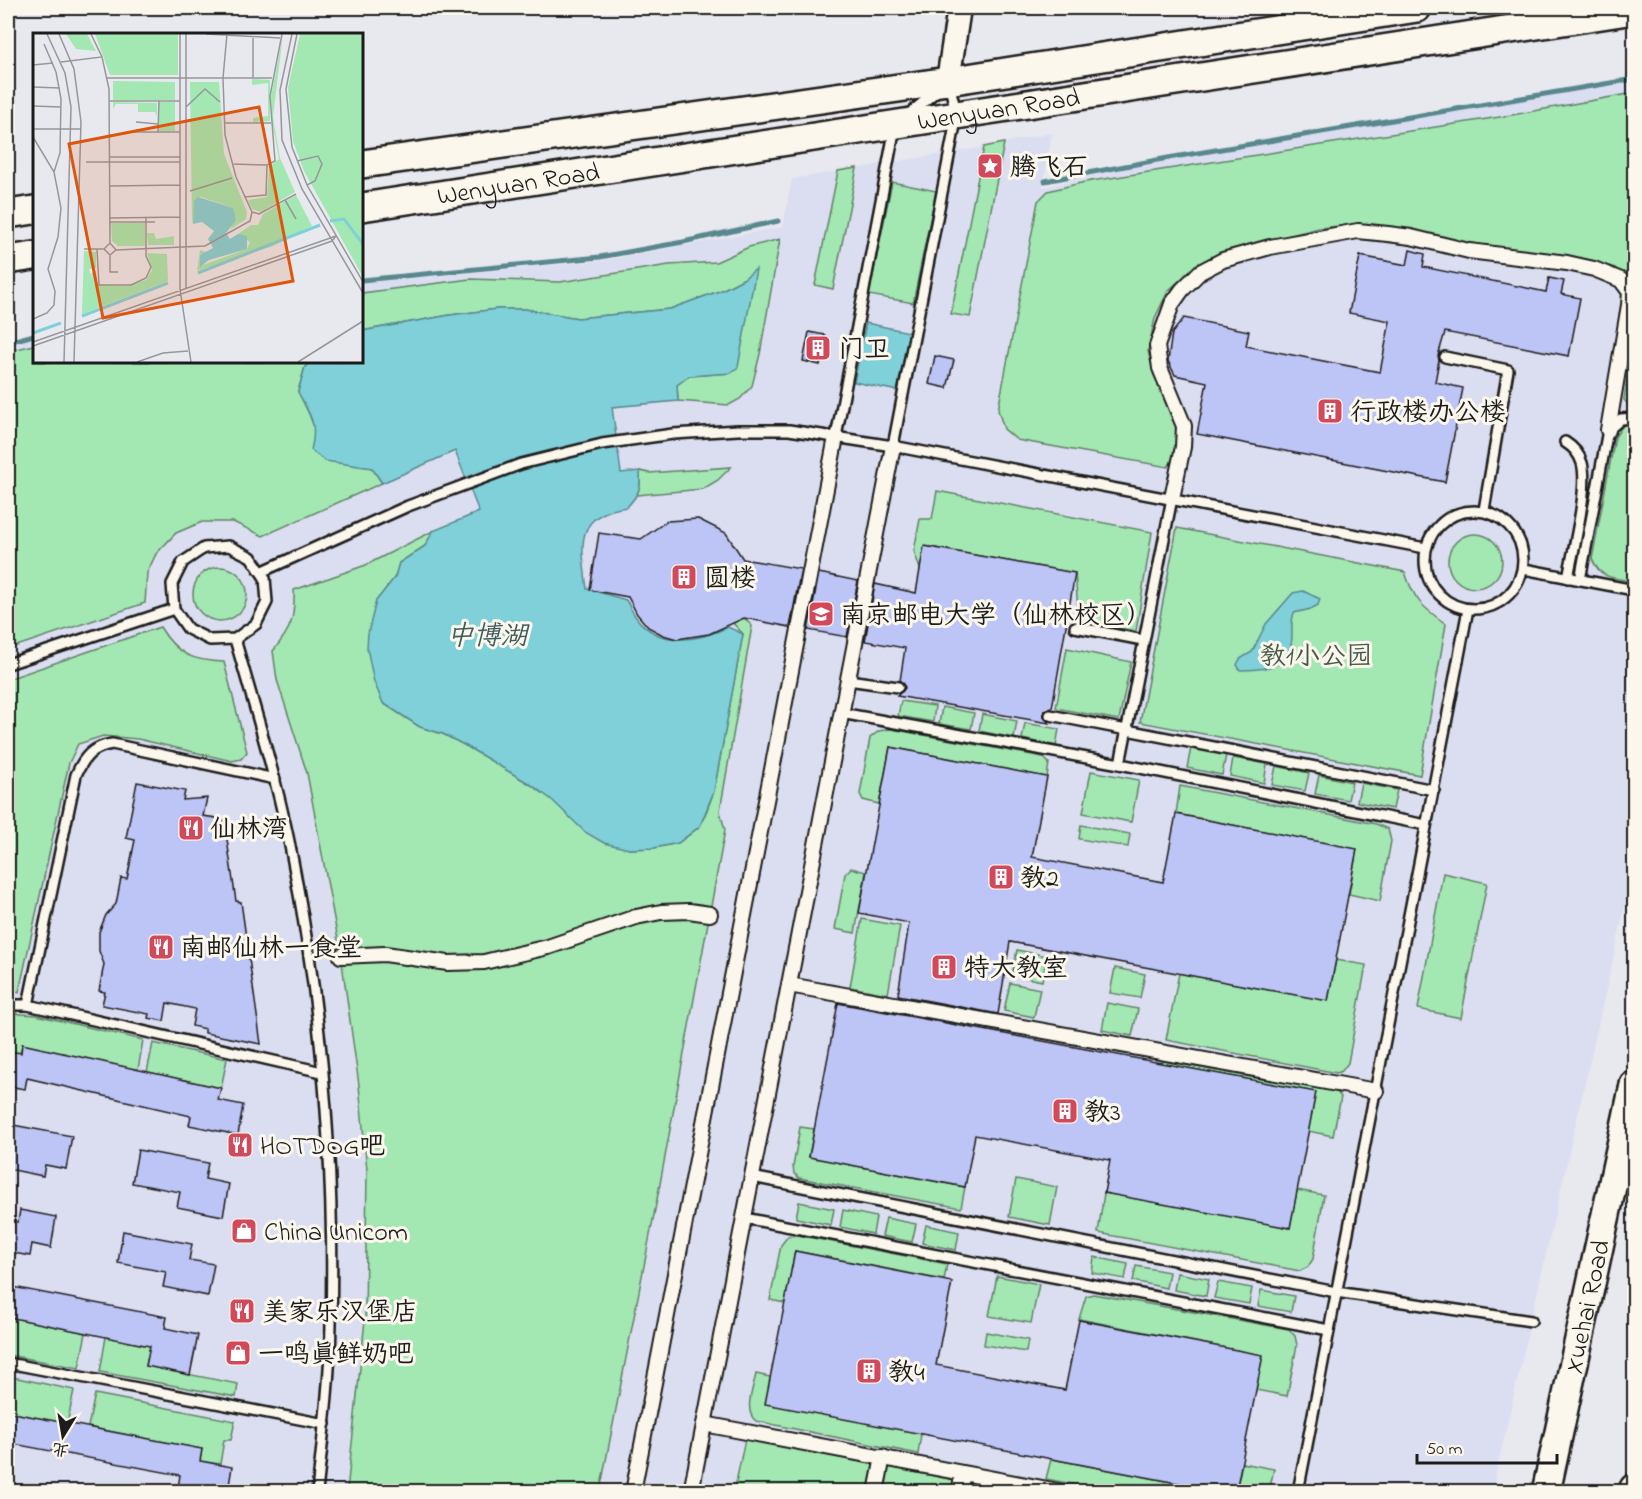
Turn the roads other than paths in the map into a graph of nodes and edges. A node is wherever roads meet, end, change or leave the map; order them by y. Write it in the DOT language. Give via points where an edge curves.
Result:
graph roads {
  1 [pos="959,8"];
  2 [pos="1417,8"];
  3 [pos="1635,10"];
  4 [pos="948,81"];
  5 [pos="957,115"];
  6 [pos="895,125"];
  7 [pos="363,164"];
  8 [pos="363,207"];
  9 [pos="33,210"];
  10 [pos="8,214"];
  11 [pos="33,256"];
  12 [pos="8,261"];
  13 [pos="1445,357"];
  14 [pos="1635,418"];
  15 [pos="1608,430"];
  16 [pos="836,437"];
  17 [pos="1565,442"];
  18 [pos="893,446"];
  19 [pos="1172,498"];
  20 [pos="1484,510"];
  21 [pos="1425,548"];
  22 [pos="1524,569"];
  23 [pos="261,572"];
  24 [pos="1568,578"];
  25 [pos="1580,580"];
  26 [pos="1635,590"];
  27 [pos="174,609"];
  28 [pos="1468,609"];
  29 [pos="1075,627"];
  30 [pos="235,639"];
  31 [pos="1143,640"];
  32 [pos="8,664"];
  33 [pos="848,680"];
  34 [pos="898,687"];
  35 [pos="841,713"];
  36 [pos="1050,715"];
  37 [pos="1126,730"];
  38 [pos="1120,764"];
  39 [pos="275,779"];
  40 [pos="1434,790"];
  41 [pos="1426,825"];
  42 [pos="710,914"];
  43 [pos="341,956"];
  44 [pos="789,985"];
  45 [pos="8,1005"];
  46 [pos="28,1005"];
  47 [pos="322,1072"];
  48 [pos="1635,1085"];
  49 [pos="1376,1090"];
  50 [pos="752,1177"];
  51 [pos="744,1218"];
  52 [pos="1336,1292"];
  53 [pos="1531,1322"];
  54 [pos="1329,1330"];
  55 [pos="8,1363"];
  56 [pos="325,1424"];
  57 [pos="704,1424"];
  58 [pos="883,1458"];
  59 [pos="963,1473"];
  60 [pos="1002,1486"];
  61 [pos="317,1491"];
  62 [pos="633,1491"];
  63 [pos="691,1491"];
  64 [pos="876,1491"];
  65 [pos="959,1491"];
  66 [pos="1063,1491"];
  67 [pos="1298,1491"];
  68 [pos="1546,1491"];
  1 -- 4 [label="street"];
  2 -- 4 [label="main road, Wenyuan Road"];
  3 -- 5 [label="main road, Wenyuan Road"];
  4 -- 5 [label="lane"];
  4 -- 6 [label="lane"];
  4 -- 7 [label="main road, Wenyuan Road"];
  5 -- 6 [label="main road, Wenyuan Road"];
  5 -- 18 [label="lane"];
  6 -- 8 [label="main road, Wenyuan Road"];
  6 -- 16 [label="lane"];
  9 -- 10 [label="main road"];
  11 -- 12 [label="main road"];
  13 -- 20 [label="lane" via="1508,370"];
  14 -- 15 [label="lane" via="1622,419"];
  15 -- 19 [label="street" via="1629,306 1630,292 1621,280 1567,263 1504,257 1412,237 1358,231 1222,260 1200,272 1172,304 1157,346 1160,368 1184,426"];
  15 -- 25 [label="lane"];
  16 -- 18 [label="lane"];
  16 -- 23 [label="lane" via="789,430 738,430 674,434 563,452 485,475"];
  16 -- 62 [label="street"];
  17 -- 24 [label="lane" via="1575,449 1582,462 1585,482"];
  18 -- 19 [label="lane"];
  18 -- 33 [label="street"];
  19 -- 21 [label="lane"];
  19 -- 31 [label="lane"];
  20 -- 21 [label="lane" via="1458,512 1436,526"];
  20 -- 22 [label="lane" via="1507,522 1522,543"];
  21 -- 28 [label="lane" via="1427,576 1442,597"];
  22 -- 24 [label="lane"];
  22 -- 28 [label="lane" via="1512,592 1491,607"];
  23 -- 27 [label="lane" via="251,557 229,546 204,548 183,562 172,584"];
  23 -- 30 [label="lane" via="267,602 256,624"];
  24 -- 25 [label="lane"];
  25 -- 26 [label="lane"];
  27 -- 30 [label="lane" via="188,629 210,640"];
  27 -- 32 [label="lane"];
  28 -- 40 [label="lane"];
  29 -- 31 [label="lane"];
  30 -- 39 [label="lane"];
  31 -- 37 [label="lane"];
  33 -- 34 [label="lane"];
  33 -- 35 [label="street"];
  35 -- 38 [label="lane"];
  35 -- 44 [label="street"];
  36 -- 37 [label="lane"];
  37 -- 38 [label="lane"];
  37 -- 40 [label="lane"];
  38 -- 41 [label="lane"];
  39 -- 46 [label="lane" via="112,744 99,746 84,758 76,775"];
  39 -- 47 [label="lane" via="306,938"];
  40 -- 41 [label="lane"];
  41 -- 49 [label="lane"];
  42 -- 43 [label="street" via="661,912 636,917 548,947 484,962 448,963 385,954"];
  44 -- 49 [label="street"];
  44 -- 50 [label="street"];
  45 -- 46 [label="lane"];
  46 -- 47 [label="lane"];
  47 -- 56 [label="lane" via="332,1239"];
  48 -- 68 [label="main road, Xuehai Road"];
  49 -- 52 [label="lane"];
  50 -- 51 [label="street"];
  50 -- 52 [label="lane"];
  51 -- 54 [label="lane"];
  51 -- 57 [label="street"];
  52 -- 53 [label="lane"];
  52 -- 54 [label="lane"];
  54 -- 67 [label="lane"];
  55 -- 56 [label="lane"];
  56 -- 61 [label="lane"];
  57 -- 58 [label="street"];
  57 -- 63 [label="street"];
  58 -- 59 [label="street"];
  58 -- 64 [label="street"];
  59 -- 60 [label="street"];
  59 -- 65 [label="street"];
  60 -- 66 [label="street"];
}
